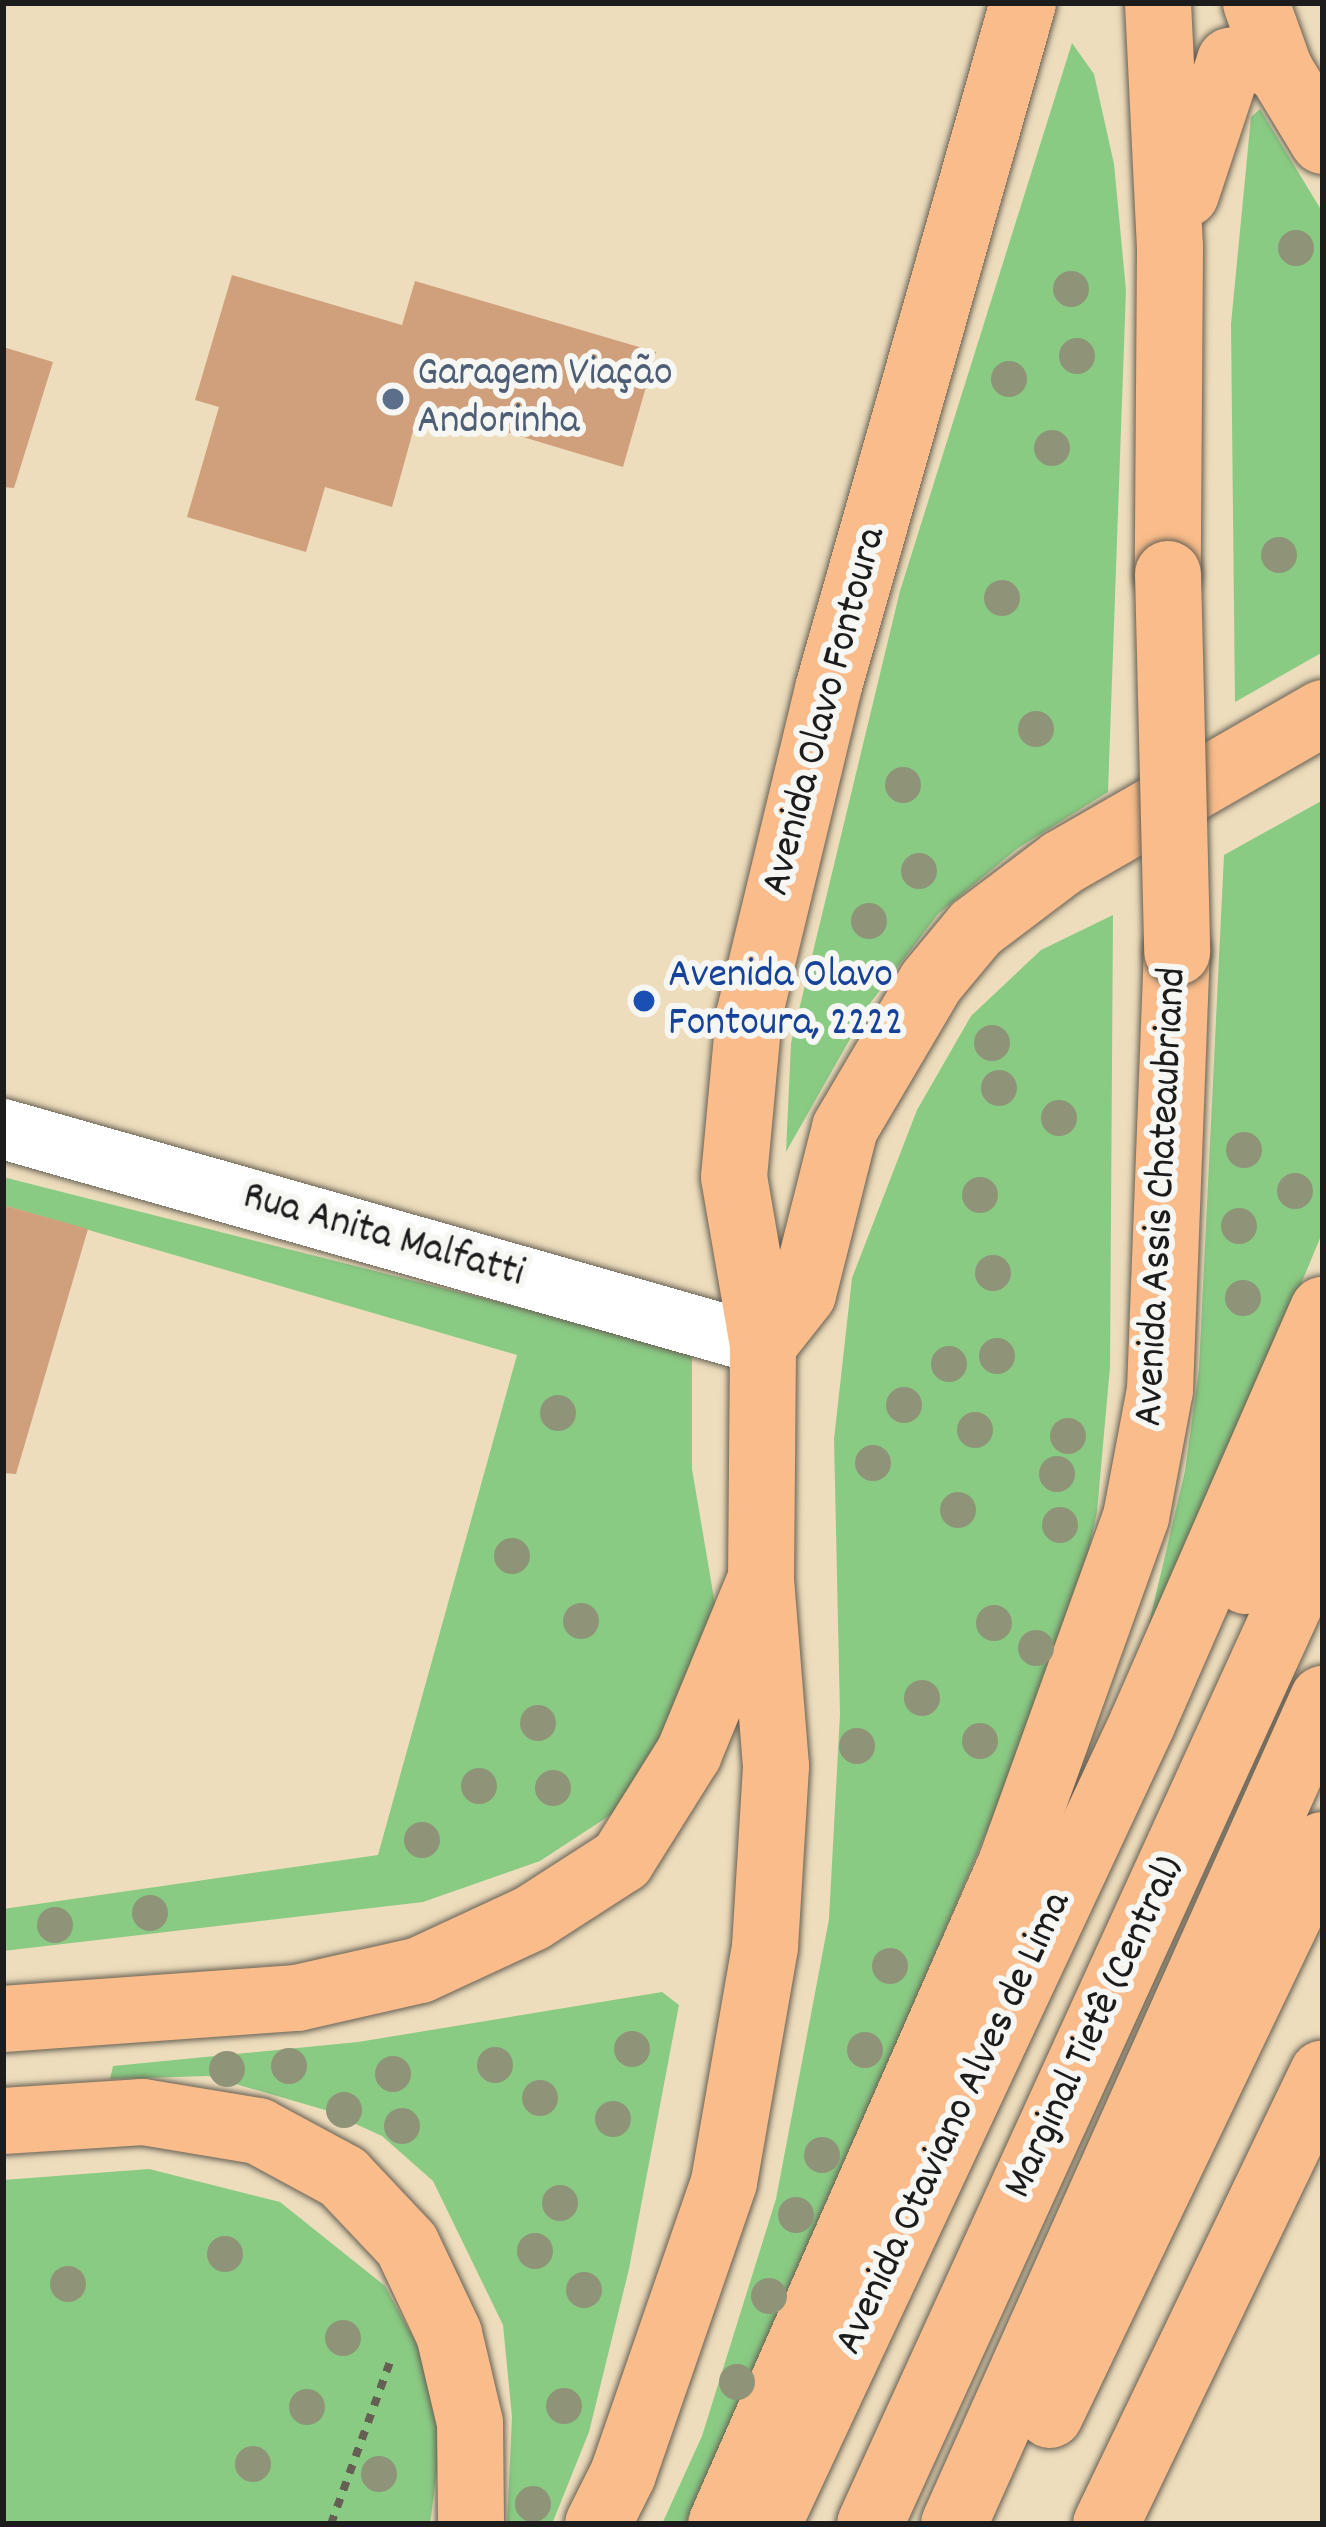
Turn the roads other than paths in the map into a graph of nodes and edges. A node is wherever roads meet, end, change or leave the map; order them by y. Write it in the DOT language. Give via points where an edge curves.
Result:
graph roads {
  1 [pos="1023,3"];
  2 [pos="1114,3"];
  3 [pos="1158,3"];
  4 [pos="1256,3"];
  5 [pos="1280,70"];
  6 [pos="1166,86"];
  7 [pos="1323,141"];
  8 [pos="1170,247"];
  9 [pos="1323,712"];
  10 [pos="3,1129"];
  11 [pos="1323,1310"];
  12 [pos="763,1345"];
  13 [pos="1323,1429"];
  14 [pos="1323,1532"];
  15 [pos="761,1580"];
  16 [pos="1323,1699"];
  17 [pos="1142,1724"];
  18 [pos="1323,1845"];
  19 [pos="3,2019"];
  20 [pos="1323,2073"];
  21 [pos="3,2121"];
  22 [pos="471,2524"];
  23 [pos="598,2524"];
  24 [pos="721,2524"];
  25 [pos="768,2524"];
  26 [pos="870,2524"];
  27 [pos="954,2524"];
  28 [pos="981,2524"];
  29 [pos="1106,2524"];
  1 -- 12 [label="main road, Avenida Olavo Fontoura" via="828,689 749,1016 734,1178"];
  2 -- 6 [label="main road"];
  3 -- 6 [label="main road, Avenida Assis Chateaubriand"];
  4 -- 5 [label="main road"];
  5 -- 7 [label="main road"];
  5 -- 8 [label="main road" via="1255,56 1229,61"];
  6 -- 8 [label="main road, Avenida Assis Chateaubriand"];
  8 -- 24 [label="main road, Avenida Assis Chateaubriand, bridge" via="1177,952 1160,1390 1136,1517 1011,1864"];
  9 -- 12 [label="main road" via="1062,863 976,928 932,982 845,1127 802,1294"];
  10 -- 12 [label="street, Rua Anita Malfatti"];
  11 -- 17 [label="main road"];
  12 -- 15 [label="main road, Avenida Olavo Fontoura"];
  13 -- 17 [label="main road" via="1227,1615"];
  14 -- 26 [label="main road, Marginal Tietê (Central)"];
  15 -- 19 [label="main road" via="689,1753 622,1860 532,1918 420,1970 297,1998"];
  15 -- 23 [label="main road, Avenida Olavo Fontoura" via="776,1766 765,1947 744,2094 677,2326"];
  16 -- 27 [label="main road"];
  17 -- 25 [label="main road, Avenida Otaviano Alves de Lima"];
  18 -- 28 [label="main road" via="1010,2498"];
  20 -- 29 [label="main road"];
  21 -- 22 [label="main road" via="143,2112 258,2131 343,2177 407,2246 449,2334 470,2423"];
}
